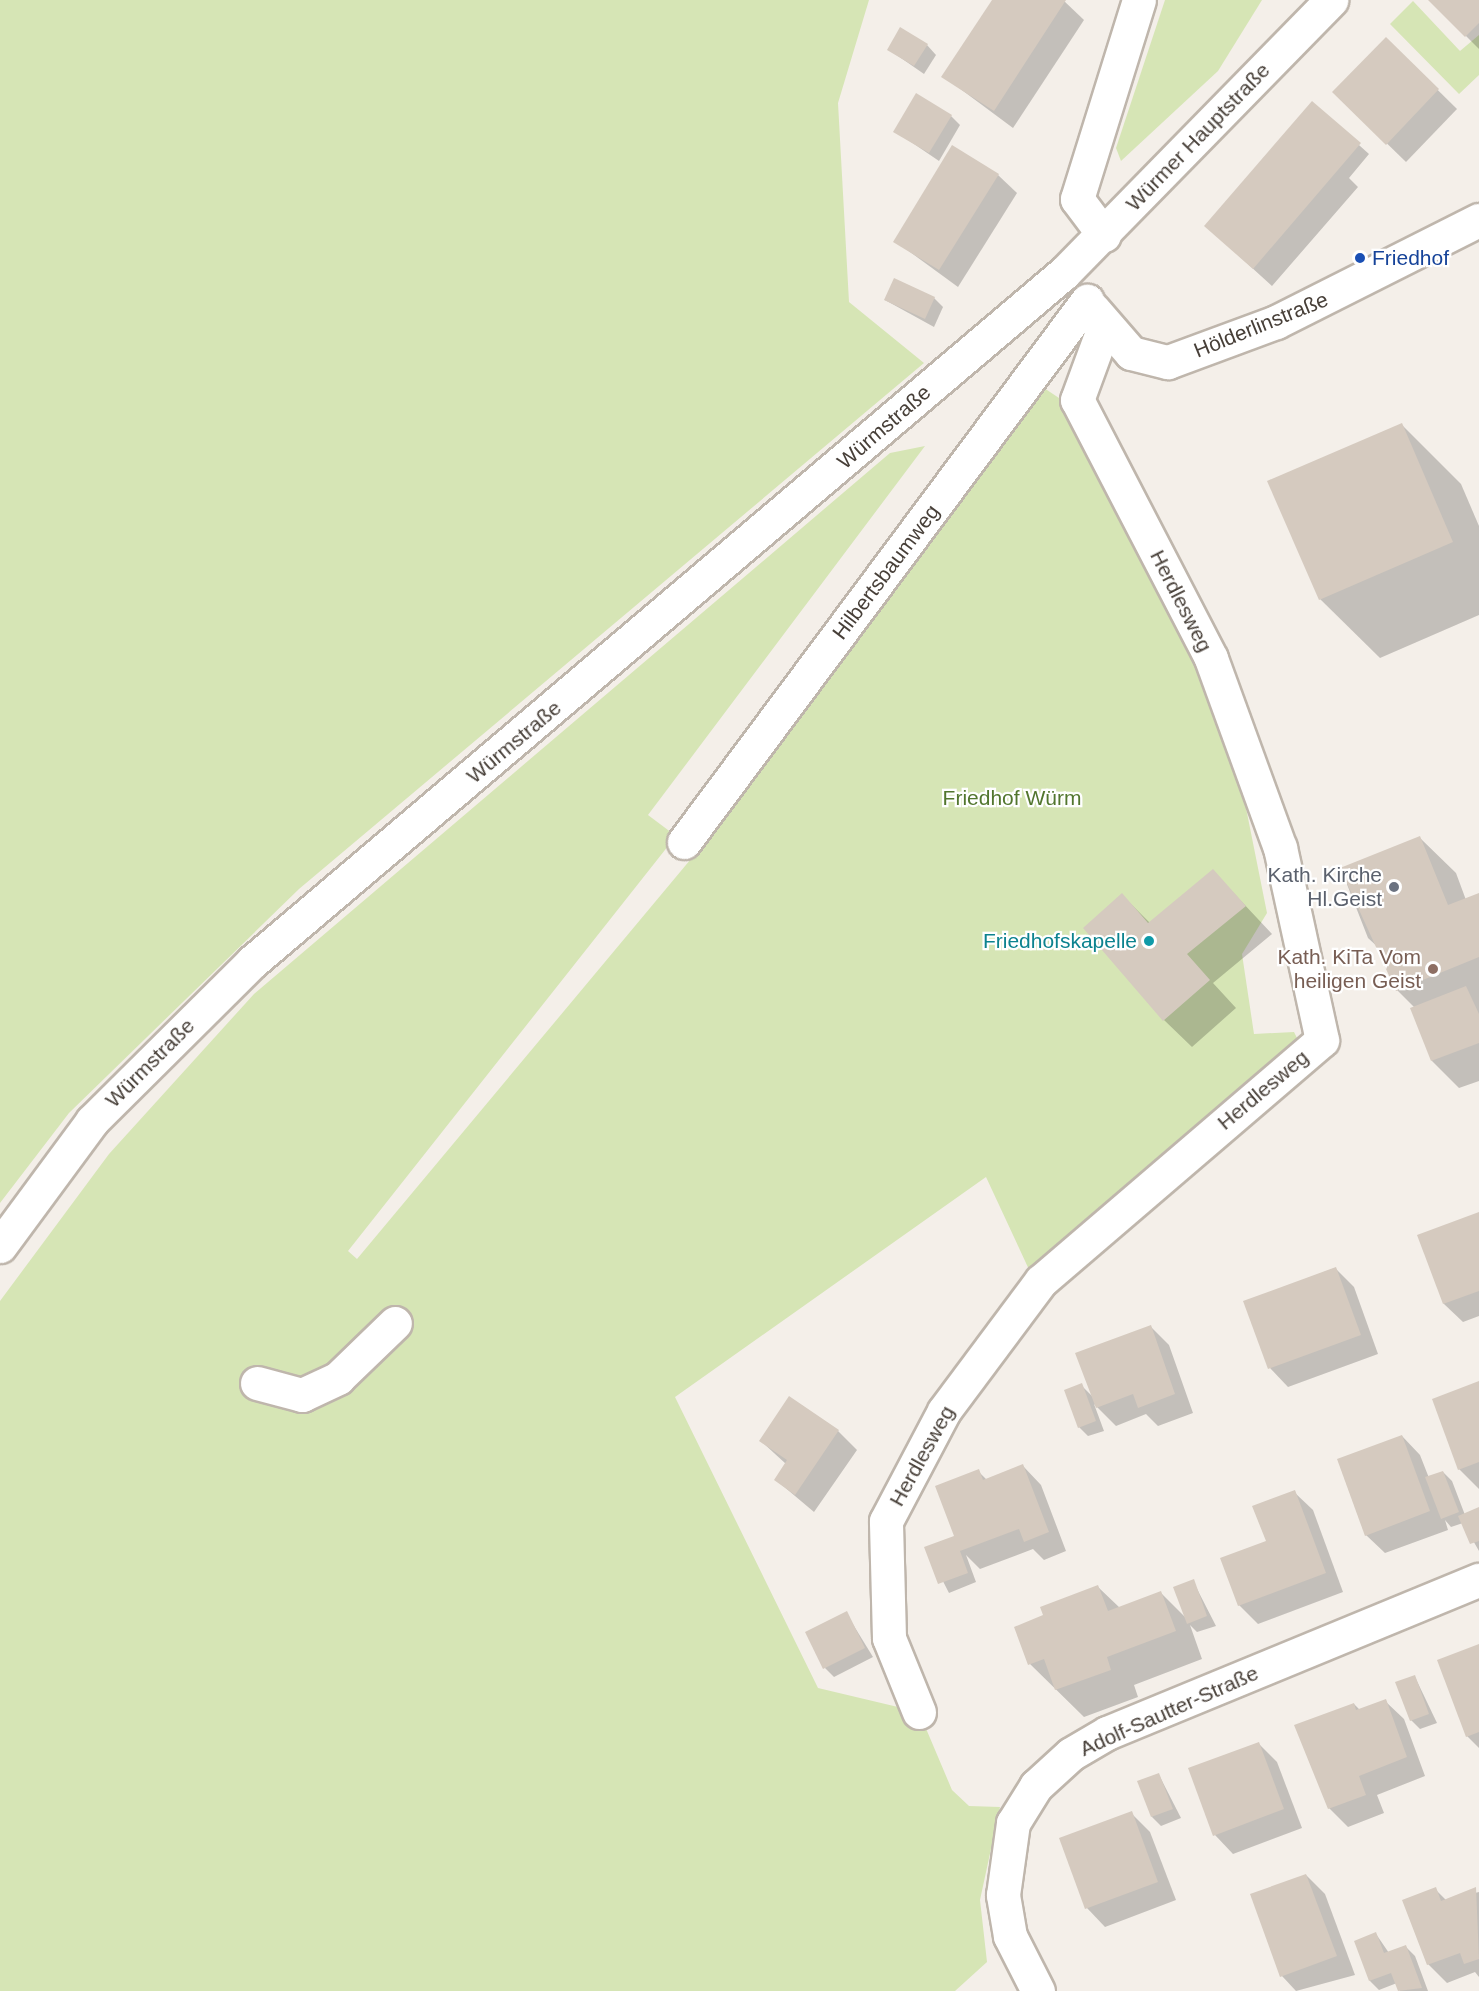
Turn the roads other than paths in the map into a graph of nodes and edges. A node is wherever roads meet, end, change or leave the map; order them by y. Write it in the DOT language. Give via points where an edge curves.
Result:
graph roads {
  1 [pos="1139,0"];
  2 [pos="1331,0"];
  3 [pos="1479,220"];
  4 [pos="1104,235"];
  5 [pos="1064,273"];
  6 [pos="1096,312"];
  7 [pos="684,842"];
  8 [pos="0,1246"];
  9 [pos="396,1323"];
  10 [pos="257,1383"];
  11 [pos="1479,1580"];
  12 [pos="919,1712"];
  13 [pos="1038,1991"];
  1 -- 4 [label="street" via="1077,199"];
  2 -- 4 [label="street, Würmer Hauptstraße"];
  3 -- 6 [label="street, Hölderlinstraße" via="1276,322 1168,362 1131,353"];
  4 -- 5 [label="street, Würmer Hauptstraße"];
  5 -- 6 [label="street, Hölderlinstraße"];
  5 -- 8 [label="street, Würmstraße" via="252,962 92,1121"];
  6 -- 7 [label="street, Hilbertsbaumweg"];
  6 -- 12 [label="street, Herdlesweg" via="1077,400 1211,658 1280,848 1322,1040 1041,1281 944,1411 886,1521 889,1638"];
  9 -- 10 [label="street" via="339,1378 302,1395"];
  11 -- 13 [label="street, Adolf-Sautter-Straße" via="1107,1733 1071,1754 1036,1786 1013,1823 1003,1895 1010,1936"];
}
